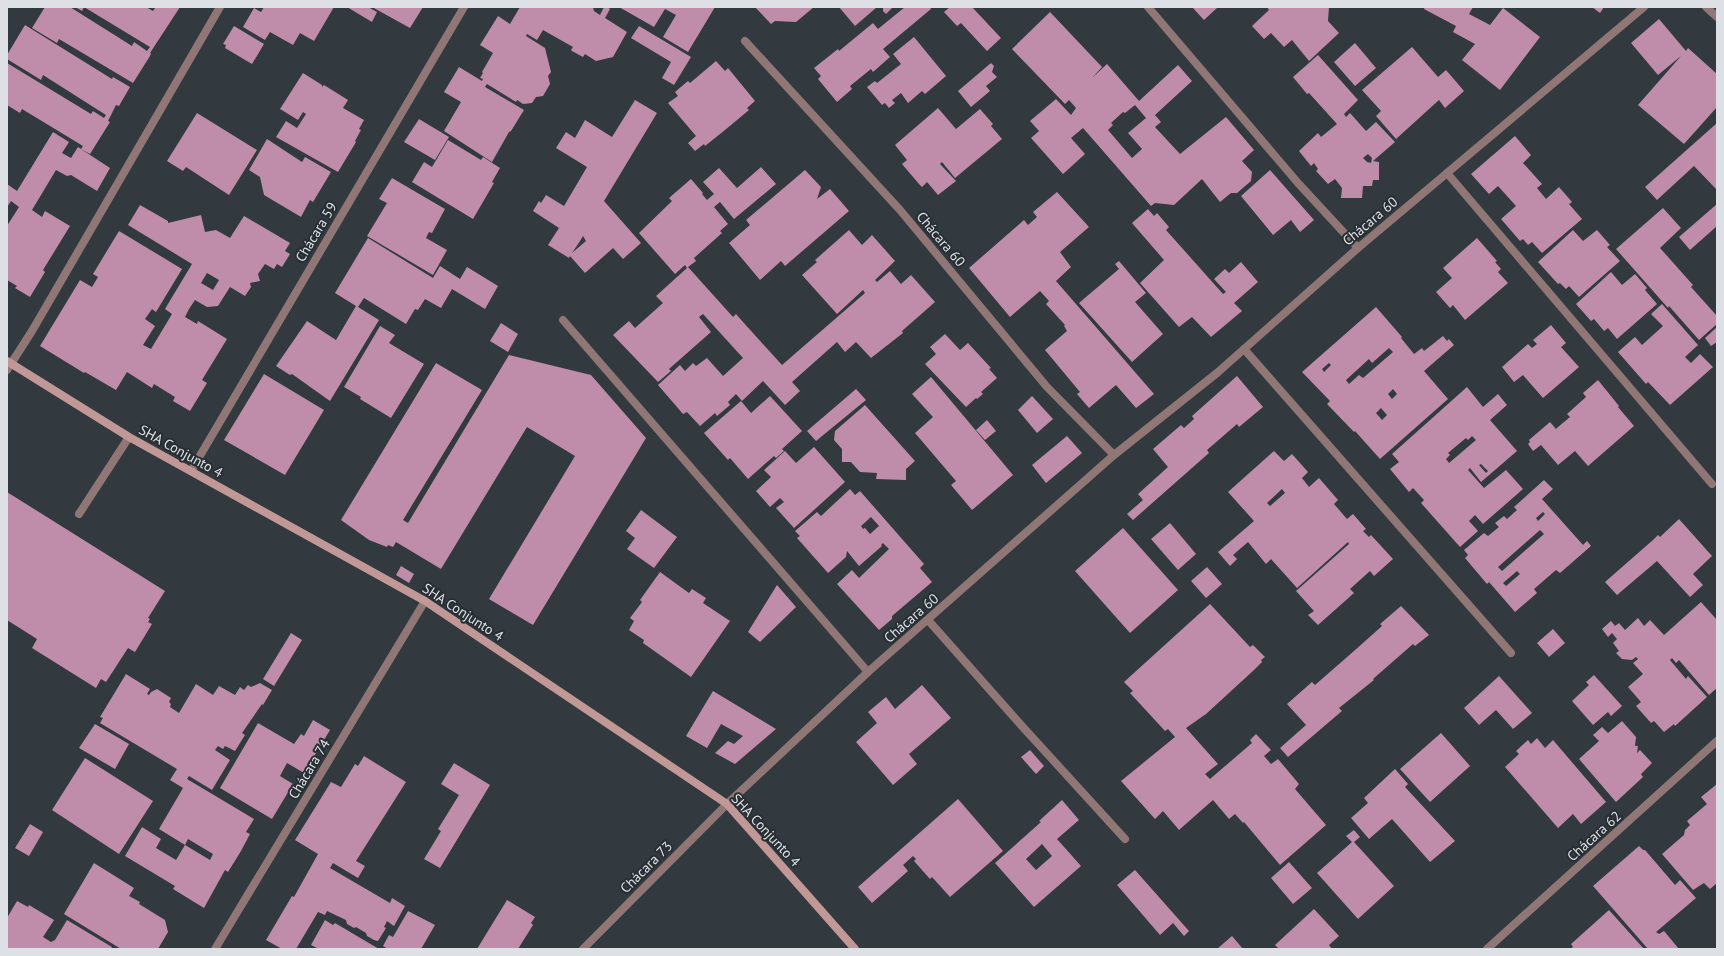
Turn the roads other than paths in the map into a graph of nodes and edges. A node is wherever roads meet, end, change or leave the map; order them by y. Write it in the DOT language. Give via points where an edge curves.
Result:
graph roads {
  1 [pos="220,7"];
  2 [pos="464,7"];
  3 [pos="1148,7"];
  4 [pos="1644,7"];
  5 [pos="1706,7"];
  6 [pos="1717,17"];
  7 [pos="745,41"];
  8 [pos="1447,173"];
  9 [pos="1358,248"];
  10 [pos="563,320"];
  11 [pos="1244,349"];
  12 [pos="8,365"];
  13 [pos="129,437"];
  14 [pos="1114,455"];
  15 [pos="191,471"];
  16 [pos="1712,484"];
  17 [pos="78,514"];
  18 [pos="424,601"];
  19 [pos="928,620"];
  20 [pos="1511,653"];
  21 [pos="868,672"];
  22 [pos="1717,741"];
  23 [pos="727,804"];
  24 [pos="1125,839"];
  25 [pos="215,949"];
  26 [pos="583,949"];
  27 [pos="855,949"];
  28 [pos="1488,949"];
  1 -- 12 [label="street" via="32,331"];
  2 -- 15 [label="street, Chácara 59"];
  3 -- 9 [label="street" via="1298,184"];
  4 -- 8 [label="street, Chácara 60"];
  5 -- 6 [label="street"];
  7 -- 14 [label="street, Chácara 60" via="900,210 1047,387"];
  8 -- 9 [label="street, Chácara 60"];
  8 -- 16 [label="street"];
  9 -- 11 [label="street, Chácara 60"];
  10 -- 21 [label="street"];
  11 -- 14 [label="street, Chácara 60"];
  11 -- 20 [label="street"];
  12 -- 13 [label="street, SHA Conjunto 4"];
  13 -- 15 [label="street, SHA Conjunto 4"];
  13 -- 17 [label="street"];
  14 -- 19 [label="street, Chácara 60"];
  15 -- 18 [label="street, SHA Conjunto 4"];
  18 -- 23 [label="street, SHA Conjunto 4"];
  18 -- 25 [label="street, Chácara 74"];
  19 -- 21 [label="street, Chácara 60"];
  19 -- 24 [label="street"];
  21 -- 23 [label="street, Chácara 60"];
  22 -- 28 [label="street, Chácara 62"];
  23 -- 26 [label="street, Chácara 73"];
  23 -- 27 [label="street, SHA Conjunto 4"];
}
